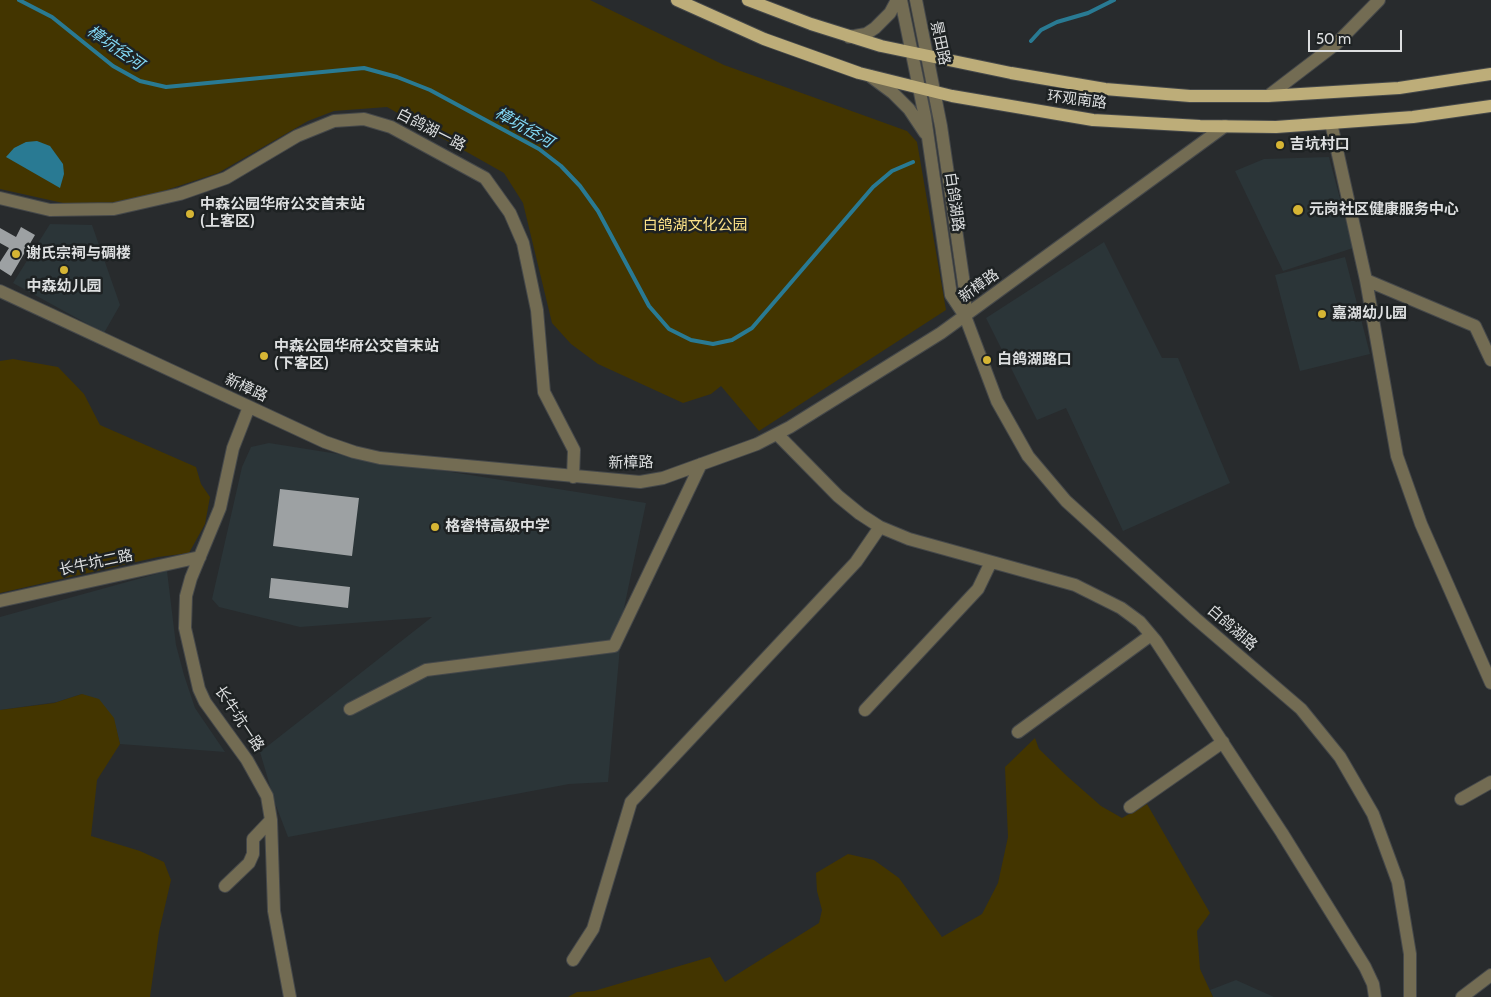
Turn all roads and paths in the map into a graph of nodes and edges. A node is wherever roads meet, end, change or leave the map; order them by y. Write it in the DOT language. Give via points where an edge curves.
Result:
graph roads {
  1 [pos="677,0"];
  2 [pos="748,0"];
  3 [pos="899,0"];
  4 [pos="916,0"];
  5 [pos="1379,0"];
  6 [pos="849,37"];
  7 [pos="911,53"];
  8 [pos="927,56"];
  9 [pos="1491,74"];
  10 [pos="870,76"];
  11 [pos="919,88"];
  12 [pos="934,92"];
  13 [pos="1268,96"];
  14 [pos="1491,106"];
  15 [pos="1331,123"];
  16 [pos="1225,126"];
  17 [pos="929,142"];
  18 [pos="0,198"];
  19 [pos="1366,280"];
  20 [pos="0,291"];
  21 [pos="964,316"];
  22 [pos="1491,360"];
  23 [pos="249,407"];
  24 [pos="777,434"];
  25 [pos="701,464"];
  26 [pos="573,477"];
  27 [pos="880,527"];
  28 [pos="200,557"];
  29 [pos="991,562"];
  30 [pos="0,601"];
  31 [pos="1151,635"];
  32 [pos="1491,683"];
  33 [pos="350,709"];
  34 [pos="865,710"];
  35 [pos="1018,732"];
  36 [pos="1223,742"];
  37 [pos="1491,782"];
  38 [pos="1461,799"];
  39 [pos="1130,807"];
  40 [pos="271,820"];
  41 [pos="225,886"];
  42 [pos="573,960"];
  43 [pos="1491,975"];
  44 [pos="290,997"];
  45 [pos="1375,997"];
  46 [pos="1410,997"];
  47 [pos="1462,997"];
  1 -- 10 [label="main road, 环观南路" via="792,51"];
  2 -- 6 [label="main road, 环观南路"];
  3 -- 6 [label="street" via="875,28 866,34"];
  3 -- 7 [label="street, 景田路"];
  4 -- 8 [label="street, 景田路"];
  5 -- 13 [label="street" via="1336,44"];
  6 -- 7 [label="main road, 环观南路"];
  7 -- 8 [label="main road, 环观南路"];
  7 -- 11 [label="street, 景田路"];
  8 -- 12 [label="street, 景田路"];
  8 -- 13 [label="main road, 环观南路" via="1105,89 1190,96"];
  9 -- 13 [label="main road, 环观南路" via="1399,88"];
  10 -- 11 [label="main road, 环观南路"];
  10 -- 17 [label="street" via="909,109"];
  11 -- 12 [label="main road, 环观南路"];
  11 -- 17 [label="street, 白鸽湖路"];
  12 -- 16 [label="main road, 环观南路" via="1093,120"];
  12 -- 21 [label="street, 白鸽湖路" via="965,290"];
  14 -- 15 [label="main road, 环观南路" via="1413,117"];
  15 -- 16 [label="main road, 环观南路"];
  15 -- 19 [label="street"];
  16 -- 21 [label="street, 新樟路"];
  17 -- 21 [label="street, 白鸽湖路" via="951,295"];
  18 -- 26 [label="street, 白鸽湖一路" via="32,207 71,211 114,209 146,203 226,178 298,136 334,122 364,119 391,127 485,178 510,213 523,243 537,310 544,392 574,450"];
  19 -- 22 [label="street" via="1475,326"];
  19 -- 32 [label="street" via="1397,456 1421,524"];
  20 -- 23 [label="street, 新樟路"];
  21 -- 24 [label="street, 新樟路"];
  21 -- 46 [label="street, 白鸽湖路" via="997,401 1028,456 1046,480 1066,502 1195,618 1301,709 1340,757 1373,814 1398,882 1410,954"];
  23 -- 26 [label="street, 新樟路" via="325,442 362,454"];
  23 -- 28 [label="street, 长牛坑一路" via="233,448 220,508"];
  24 -- 25 [label="street, 新樟路"];
  24 -- 27 [label="street" via="838,496"];
  25 -- 26 [label="street, 新樟路" via="663,478 640,482"];
  25 -- 33 [label="street" via="614,646 426,670"];
  27 -- 29 [label="street" via="909,539"];
  27 -- 42 [label="street" via="856,562 631,802 593,929"];
  28 -- 30 [label="street, 长牛坑二路"];
  28 -- 40 [label="street, 长牛坑一路" via="191,578 184,611 187,643 199,689 212,714 258,778"];
  29 -- 31 [label="street" via="1100,595 1140,622"];
  29 -- 34 [label="street" via="978,589"];
  31 -- 35 [label="street"];
  31 -- 36 [label="street"];
  36 -- 39 [label="street"];
  36 -- 45 [label="street" via="1365,967"];
  37 -- 38 [label="street"];
  40 -- 41 [label="street" via="253,839 249,863"];
  40 -- 44 [label="street, 长牛坑一路" via="274,911"];
  43 -- 47 [label="street"];
}
